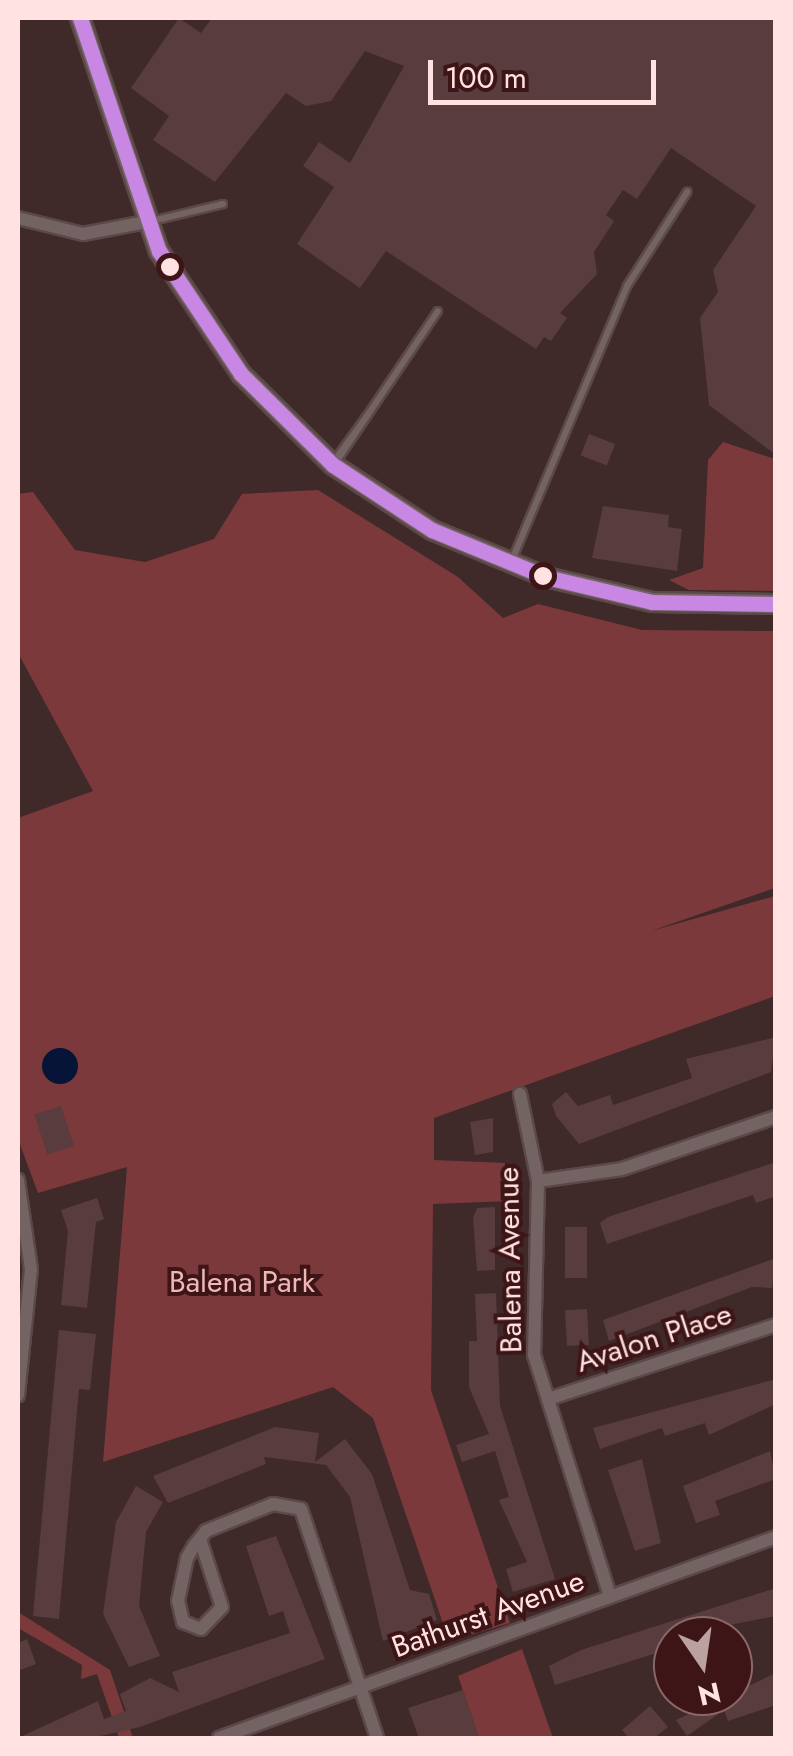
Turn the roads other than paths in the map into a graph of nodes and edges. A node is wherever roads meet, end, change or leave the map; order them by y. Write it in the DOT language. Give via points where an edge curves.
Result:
graph roads {
  1 [pos="81,18"];
  2 [pos="687,192"];
  3 [pos="223,204"];
  4 [pos="18,218"];
  5 [pos="146,222"];
  6 [pos="438,311"];
  7 [pos="334,465"];
  8 [pos="510,564"];
  9 [pos="776,604"];
  10 [pos="520,1094"];
  11 [pos="776,1116"];
  12 [pos="18,1180"];
  13 [pos="538,1181"];
  14 [pos="23,1236"];
  15 [pos="776,1325"];
  16 [pos="18,1395"];
  17 [pos="548,1399"];
  18 [pos="776,1537"];
  19 [pos="200,1539"];
  20 [pos="610,1596"];
  21 [pos="365,1686"];
  22 [pos="219,1738"];
  23 [pos="377,1738"];
  1 -- 5 [label="street"];
  2 -- 8 [label="lane" via="628,286"];
  3 -- 5 [label="lane"];
  4 -- 5 [label="street" via="83,234"];
  5 -- 7 [label="street" via="219,346"];
  6 -- 7 [label="lane"];
  7 -- 8 [label="street" via="432,530"];
  8 -- 9 [label="street" via="652,602"];
  10 -- 13 [label="street, Balena Avenue"];
  11 -- 13 [label="street" via="622,1170"];
  12 -- 14 [label="street"];
  13 -- 17 [label="street, Balena Avenue" via="534,1355"];
  14 -- 16 [label="street"];
  15 -- 17 [label="street, Avalon Place"];
  17 -- 20 [label="street, Balena Avenue"];
  18 -- 20 [label="street, Bathurst Avenue"];
  19 -- 19 [label="street" via="222,1608 201,1629 182,1622 178,1602"];
  19 -- 21 [label="street" via="274,1504 302,1509"];
  20 -- 21 [label="street, Bathurst Avenue"];
  21 -- 22 [label="street, Bathurst Avenue"];
  21 -- 23 [label="street"];
}
